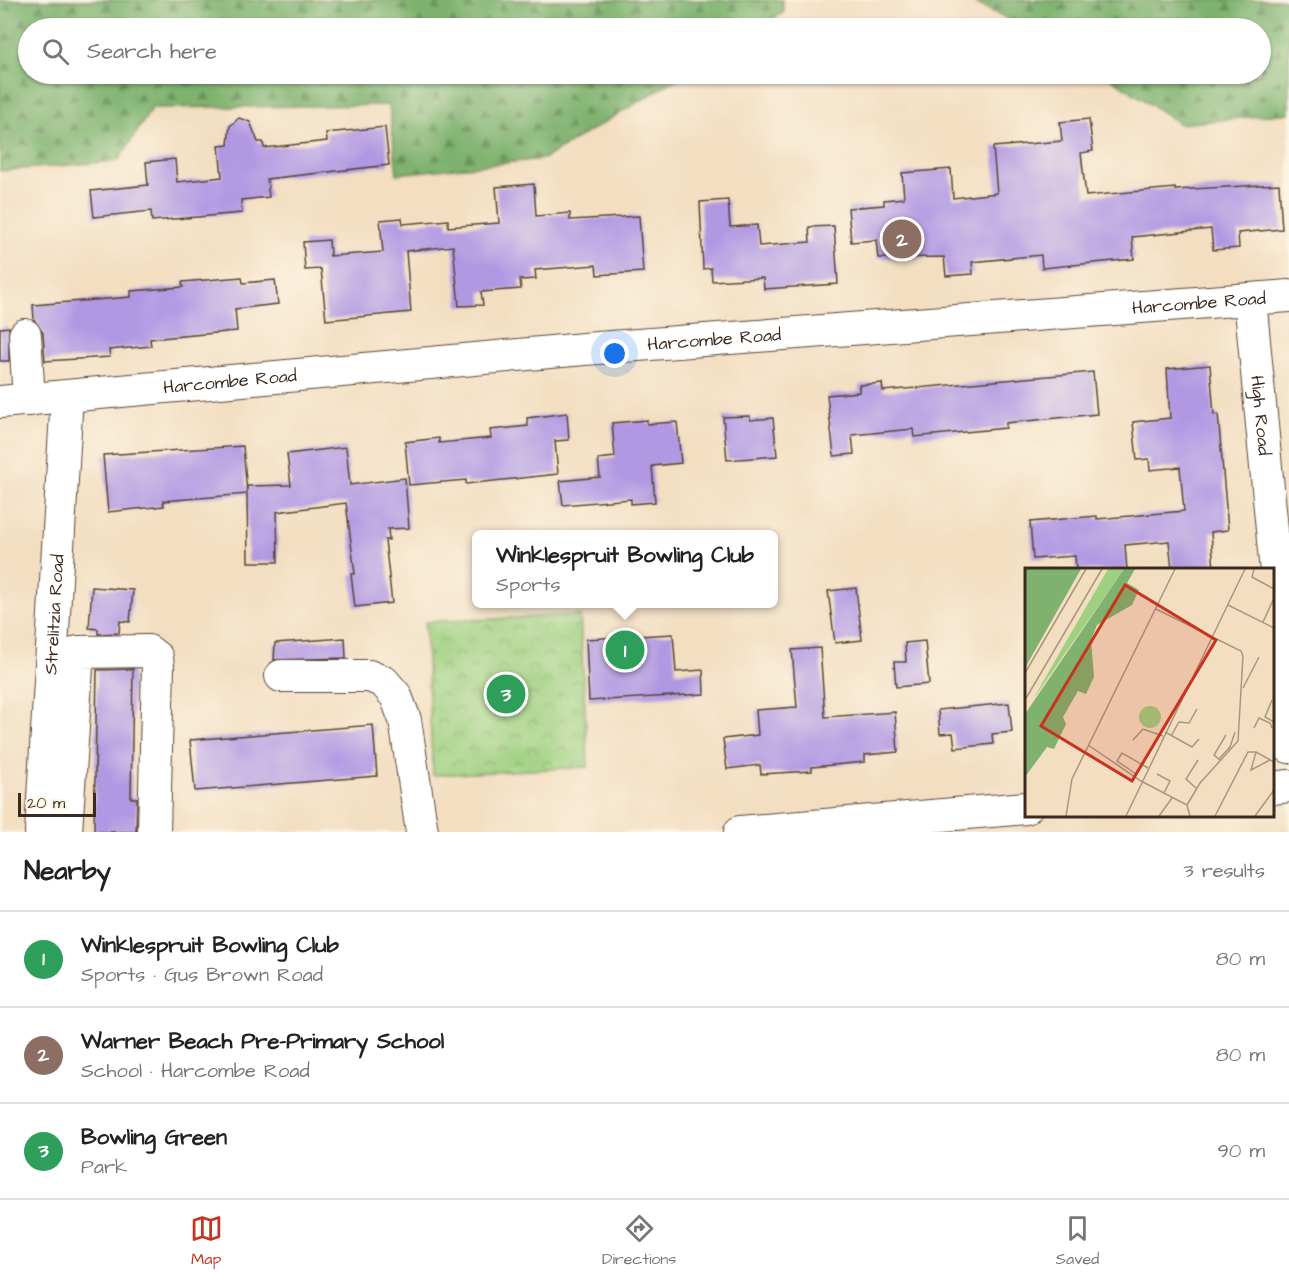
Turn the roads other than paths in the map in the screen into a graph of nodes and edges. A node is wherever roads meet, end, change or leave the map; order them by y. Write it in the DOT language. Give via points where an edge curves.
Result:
graph roads {
  1 [pos="1289,296"];
  2 [pos="1250,299"];
  3 [pos="25,335"];
  4 [pos="67,396"];
  5 [pos="15,401"];
  6 [pos="64,652"];
  7 [pos="281,676"];
  8 [pos="1289,747"];
  9 [pos="1289,786"];
  10 [pos="1274,788"];
  11 [pos="1025,808"];
  12 [pos="41,832"];
  13 [pos="66,832"];
  14 [pos="154,832"];
  15 [pos="422,832"];
  16 [pos="740,832"];
  1 -- 2 [label="street, Harcombe Road"];
  2 -- 4 [label="street, Harcombe Road" via="584,349"];
  2 -- 8 [label="street, High Road"];
  3 -- 5 [label="street"];
  4 -- 5 [label="street, Harcombe Road"];
  4 -- 6 [label="street, Strelitzia Road"];
  6 -- 12 [label="street, Strelitzia Road"];
  6 -- 13 [label="street"];
  6 -- 14 [label="street" via="148,651 157,658"];
  7 -- 15 [label="street" via="369,676 384,682 396,696 405,720"];
  9 -- 10 [label="street"];
  11 -- 16 [label="street"];
}
